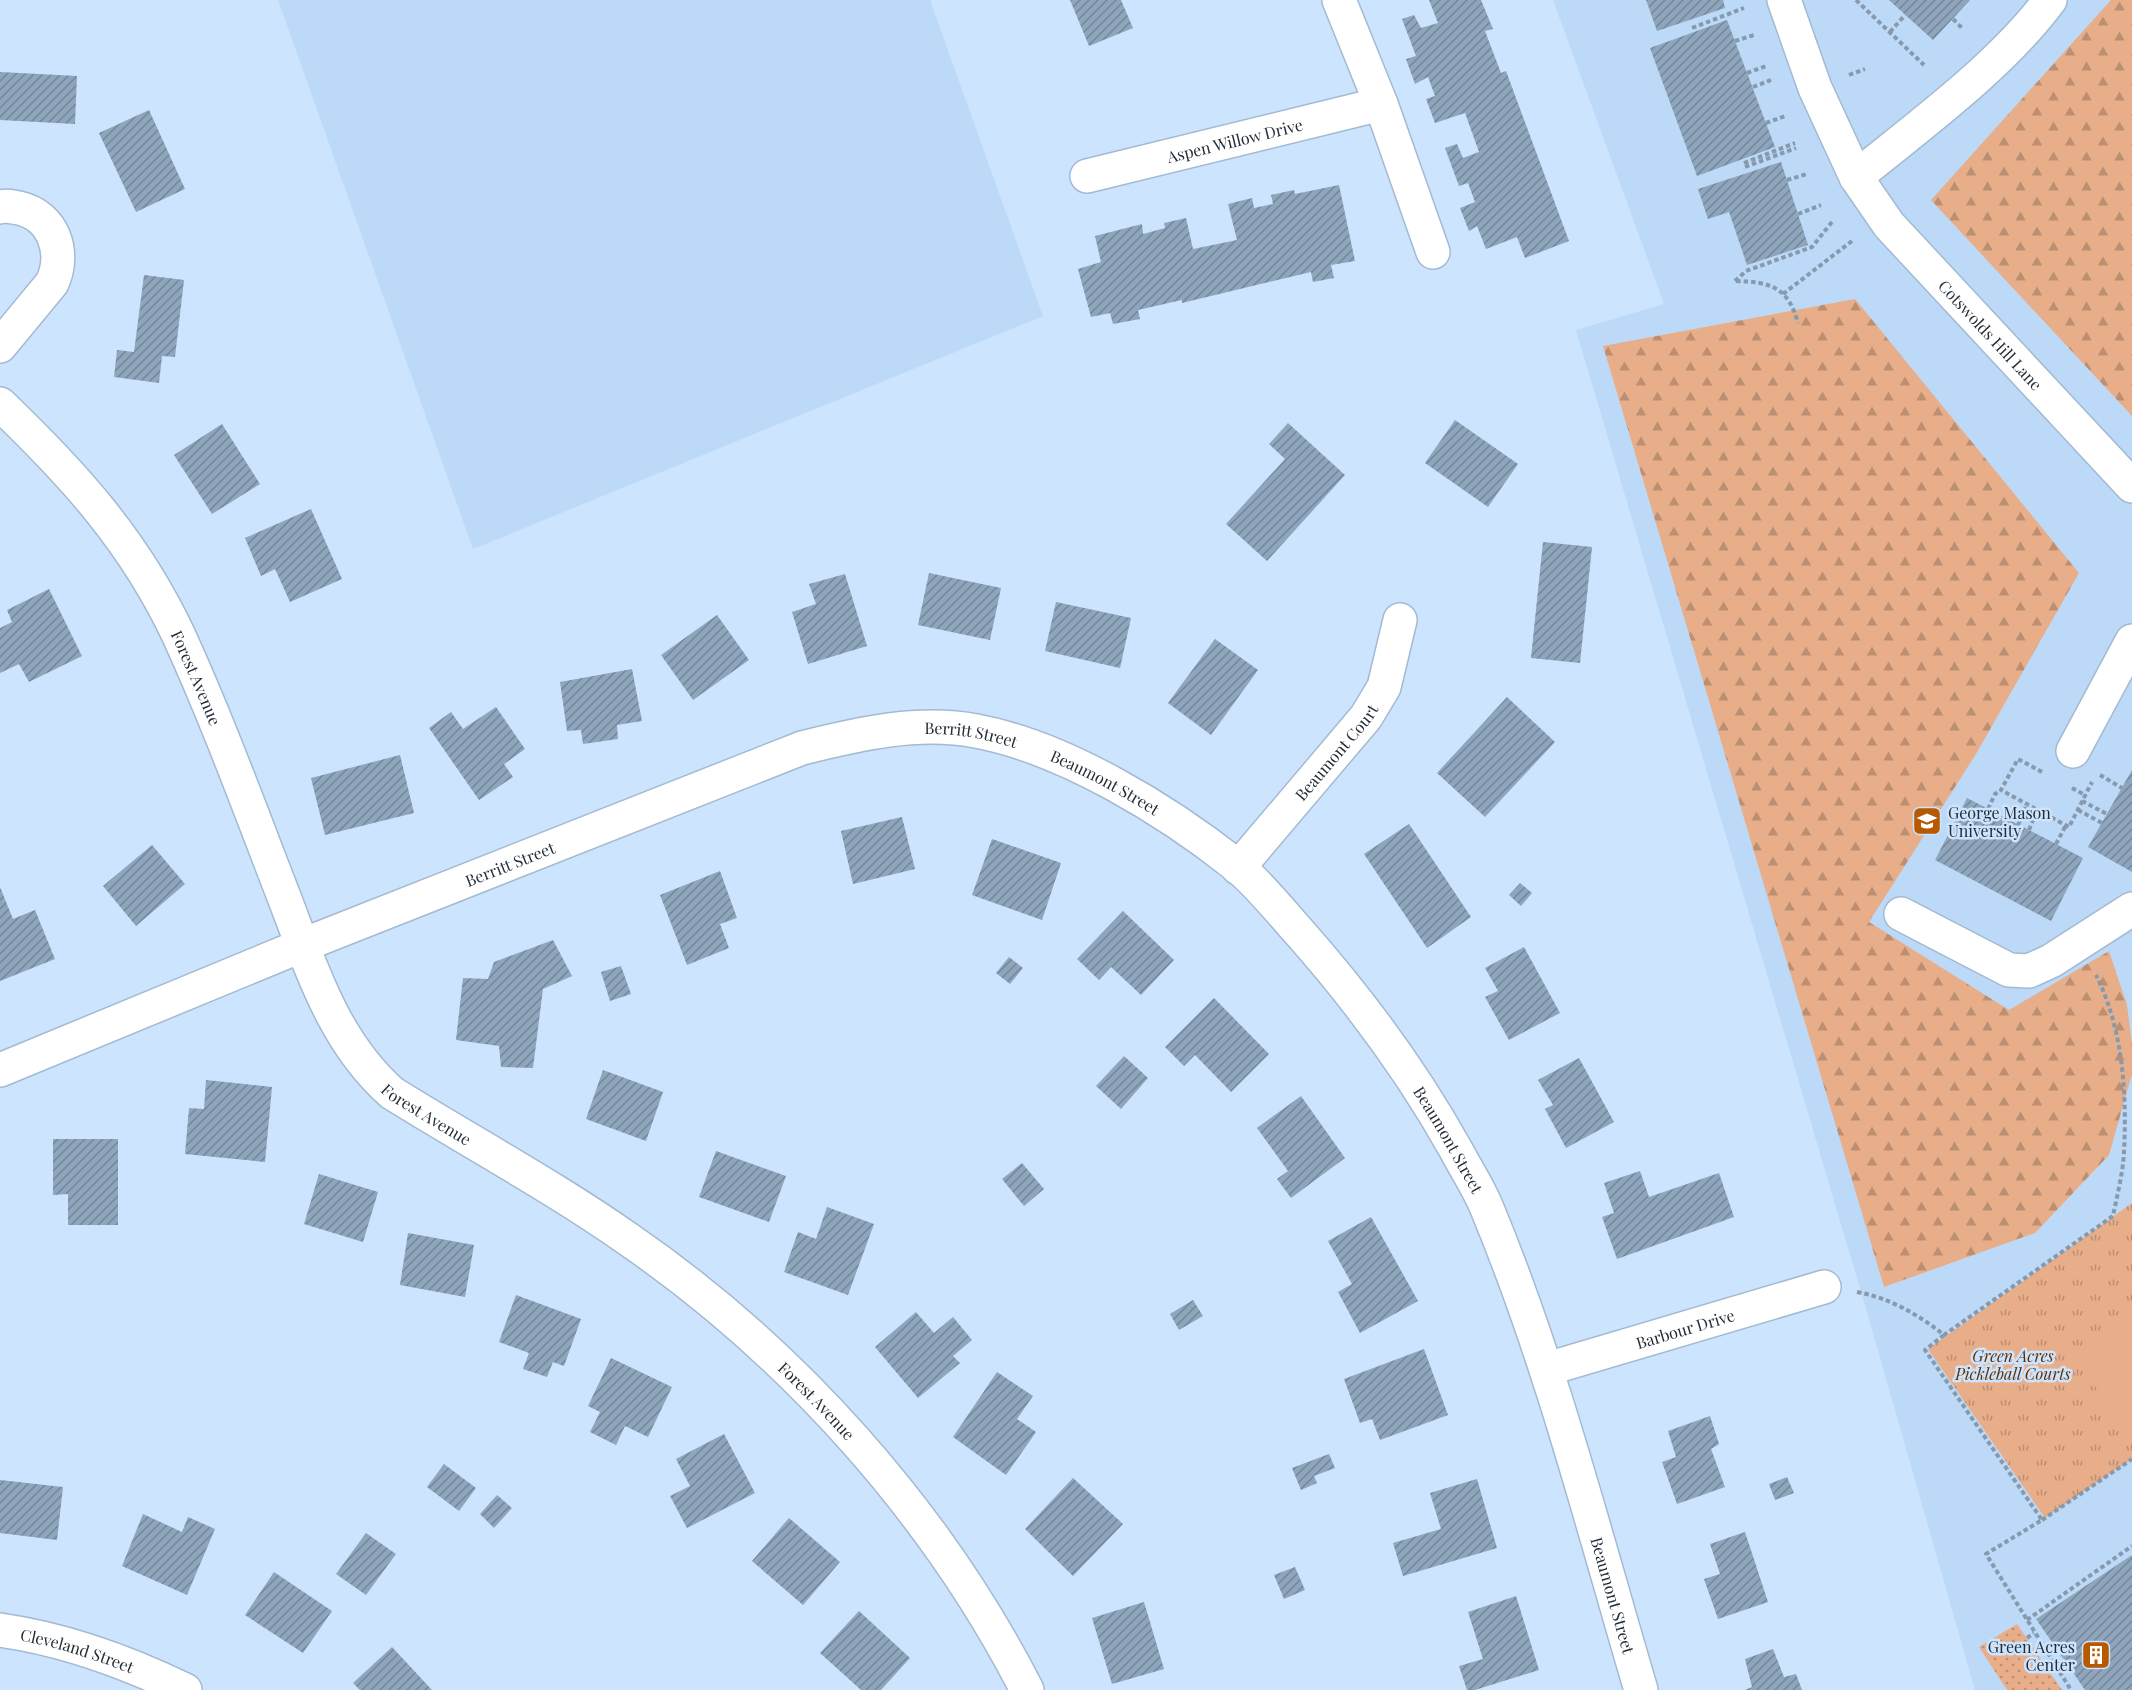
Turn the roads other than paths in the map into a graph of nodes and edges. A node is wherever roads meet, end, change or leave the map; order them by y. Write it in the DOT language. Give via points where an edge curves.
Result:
graph roads {
  1 [pos="1339,0"];
  2 [pos="1784,0"];
  3 [pos="2050,0"];
  4 [pos="1381,104"];
  5 [pos="1087,176"];
  6 [pos="1856,177"];
  7 [pos="0,207"];
  8 [pos="1434,252"];
  9 [pos="0,346"];
  10 [pos="0,404"];
  11 [pos="2132,486"];
  12 [pos="1400,620"];
  13 [pos="2132,641"];
  14 [pos="1034,746"];
  15 [pos="2073,751"];
  16 [pos="1238,868"];
  17 [pos="2132,909"];
  18 [pos="1901,914"];
  19 [pos="303,945"];
  20 [pos="0,1070"];
  21 [pos="1824,1287"];
  22 [pos="1547,1370"];
  23 [pos="0,1630"];
  24 [pos="185,1690"];
  25 [pos="1027,1690"];
  26 [pos="1641,1690"];
  1 -- 4 [label="street"];
  2 -- 6 [label="street, Cotswolds Hill Lane" via="1815,88"];
  3 -- 6 [label="street" via="2034,22 1988,66"];
  4 -- 5 [label="street, Aspen Willow Drive"];
  4 -- 8 [label="street"];
  6 -- 11 [label="street, Cotswolds Hill Lane" via="1889,225"];
  7 -- 9 [label="street" via="29,211 45,222 56,239 59,258 52,283"];
  10 -- 19 [label="street, Forest Avenue" via="91,496 123,537 154,588 219,730"];
  12 -- 16 [label="street, Beaumont Court" via="1384,687 1366,717"];
  13 -- 15 [label="street"];
  14 -- 16 [label="street, Beaumont Street" via="1143,801"];
  14 -- 19 [label="street, Berritt Street" via="974,730 917,728 857,734 802,748"];
  16 -- 22 [label="street, Beaumont Street" via="1353,994 1423,1092 1485,1203"];
  17 -- 18 [label="street" via="2029,971 2009,970"];
  19 -- 20 [label="street, Berritt Street"];
  19 -- 25 [label="street, Forest Avenue" via="318,986 356,1056 392,1093 628,1239 729,1318 808,1391 915,1513 971,1594"];
  21 -- 22 [label="street, Barbour Drive"];
  22 -- 26 [label="street, Beaumont Street"];
  23 -- 24 [label="street, Cleveland Street" via="85,1650"];
}
